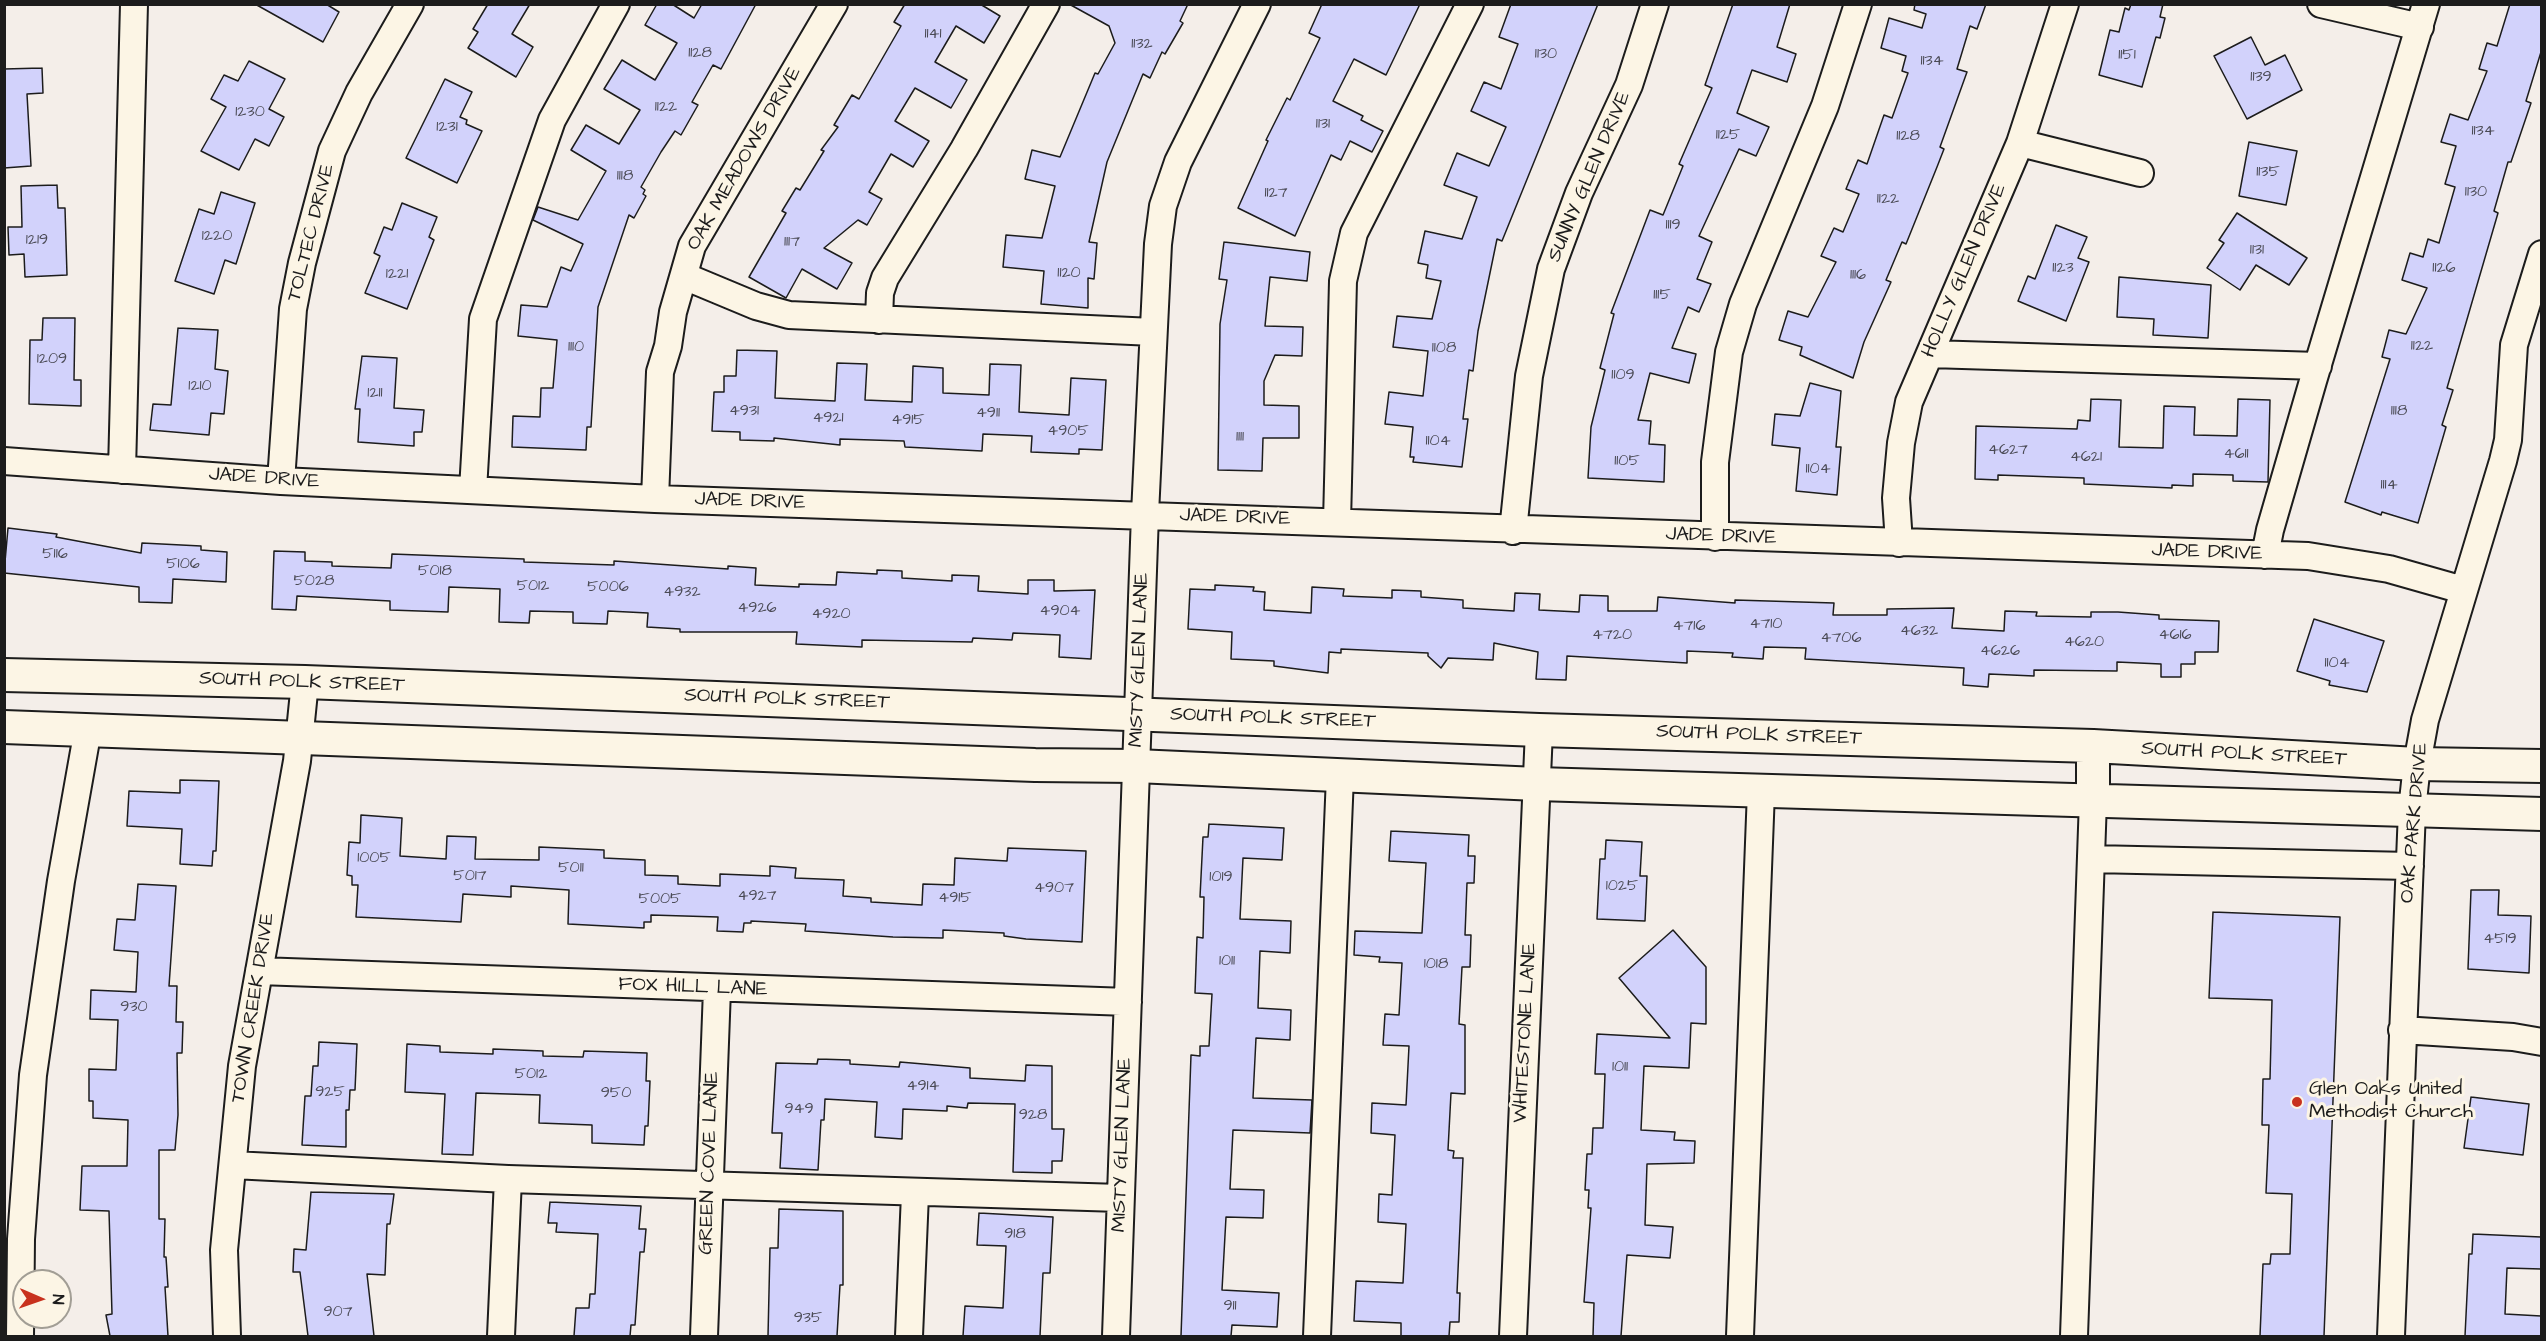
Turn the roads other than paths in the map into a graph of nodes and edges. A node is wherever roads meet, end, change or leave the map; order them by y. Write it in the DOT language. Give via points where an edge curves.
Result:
graph roads {
  1 [pos="134,4"];
  2 [pos="410,4"];
  3 [pos="616,4"];
  4 [pos="834,4"];
  5 [pos="1046,4"];
  6 [pos="1257,4"];
  7 [pos="1470,4"];
  8 [pos="1655,4"];
  9 [pos="1858,4"];
  10 [pos="2065,4"];
  11 [pos="2321,4"];
  12 [pos="2423,16"];
  13 [pos="2020,143"];
  14 [pos="2140,173"];
  15 [pos="2541,254"];
  16 [pos="684,276"];
  17 [pos="879,320"];
  18 [pos="1153,332"];
  19 [pos="1930,354"];
  20 [pos="2318,366"];
  21 [pos="4,461"];
  22 [pos="122,470"];
  23 [pos="281,481"];
  24 [pos="472,490"];
  25 [pos="656,499"];
  26 [pos="1145,514"];
  27 [pos="1337,522"];
  28 [pos="1513,531"];
  29 [pos="1715,537"];
  30 [pos="1899,543"];
  31 [pos="2265,555"];
  32 [pos="2463,590"];
  33 [pos="4,675"];
  34 [pos="305,682"];
  35 [pos="1138,713"];
  36 [pos="4,727"];
  37 [pos="88,729"];
  38 [pos="1539,730"];
  39 [pos="298,737"];
  40 [pos="2093,746"];
  41 [pos="2417,764"];
  42 [pos="1136,766"];
  43 [pos="2541,766"];
  44 [pos="1341,776"];
  45 [pos="1537,784"];
  46 [pos="1761,791"];
  47 [pos="2093,800"];
  48 [pos="2412,810"];
  49 [pos="2541,814"];
  50 [pos="2092,859"];
  51 [pos="2410,866"];
  52 [pos="258,971"];
  53 [pos="717,989"];
  54 [pos="1128,1002"];
  55 [pos="2402,1030"];
  56 [pos="2541,1042"];
  57 [pos="233,1165"];
  58 [pos="508,1179"];
  59 [pos="709,1184"];
  60 [pos="915,1194"];
  61 [pos="1120,1198"];
  62 [pos="20,1336"];
  63 [pos="228,1336"];
  64 [pos="501,1336"];
  65 [pos="704,1336"];
  66 [pos="909,1336"];
  67 [pos="1116,1336"];
  68 [pos="1317,1336"];
  69 [pos="1513,1336"];
  70 [pos="1740,1336"];
  71 [pos="2074,1336"];
  72 [pos="2391,1336"];
  1 -- 22 [label="street"];
  2 -- 23 [label="street, TOLTEC DRIVE" via="359,93 332,151 293,309"];
  3 -- 24 [label="street" via="552,120 483,319"];
  4 -- 16 [label="street, OAK MEADOWS DRIVE" via="692,246"];
  5 -- 17 [label="street" via="885,278"];
  6 -- 18 [label="street, MISTY GLEN LANE" via="1178,162 1163,206"];
  7 -- 27 [label="street" via="1354,233 1343,281"];
  8 -- 28 [label="street, SUNNY GLEN DRIVE" via="1629,85 1579,193 1551,270 1529,376"];
  9 -- 29 [label="street" via="1825,106 1743,304 1729,351 1714,462"];
  10 -- 13 [label="street, HOLLY GLEN DRIVE"];
  11 -- 12 [label="street"];
  12 -- 20 [label="street"];
  13 -- 14 [label="street"];
  13 -- 19 [label="street, HOLLY GLEN DRIVE"];
  15 -- 32 [label="street, OAK PARK DRIVE" via="2514,345 2508,440"];
  16 -- 17 [label="street" via="756,306 789,315"];
  16 -- 25 [label="street, OAK MEADOWS DRIVE" via="660,372"];
  17 -- 18 [label="street"];
  18 -- 26 [label="street, MISTY GLEN LANE"];
  19 -- 20 [label="street"];
  19 -- 30 [label="street, HOLLY GLEN DRIVE" via="1909,402 1901,443 1896,498"];
  20 -- 31 [label="street"];
  21 -- 22 [label="street, JADE DRIVE"];
  22 -- 23 [label="street, JADE DRIVE"];
  23 -- 24 [label="street, JADE DRIVE"];
  24 -- 25 [label="street, JADE DRIVE"];
  25 -- 26 [label="street, JADE DRIVE"];
  26 -- 27 [label="street, JADE DRIVE"];
  26 -- 35 [label="street, MISTY GLEN LANE"];
  27 -- 28 [label="street, JADE DRIVE"];
  28 -- 29 [label="street, JADE DRIVE"];
  29 -- 30 [label="street, JADE DRIVE"];
  30 -- 31 [label="street, JADE DRIVE"];
  31 -- 32 [label="street, JADE DRIVE" via="2308,556 2388,569"];
  32 -- 41 [label="street, OAK PARK DRIVE"];
  33 -- 34 [label="main road, SOUTH POLK STREET"];
  34 -- 35 [label="main road, SOUTH POLK STREET"];
  34 -- 39 [label="street, TOWN CREEK DRIVE"];
  35 -- 38 [label="main road, SOUTH POLK STREET"];
  35 -- 42 [label="street, MISTY GLEN LANE"];
  36 -- 37 [label="main road"];
  37 -- 39 [label="main road"];
  37 -- 62 [label="street" via="33,1075 21,1239"];
  38 -- 40 [label="main road, SOUTH POLK STREET"];
  38 -- 45 [label="street, WHITESTONE LANE"];
  39 -- 42 [label="main road"];
  39 -- 52 [label="street, TOWN CREEK DRIVE"];
  40 -- 41 [label="main road, SOUTH POLK STREET"];
  40 -- 47 [label="main road"];
  41 -- 43 [label="main road, SOUTH POLK STREET"];
  41 -- 48 [label="street, OAK PARK DRIVE"];
  42 -- 44 [label="main road"];
  42 -- 54 [label="street, MISTY GLEN LANE"];
  44 -- 45 [label="main road"];
  44 -- 68 [label="street"];
  45 -- 46 [label="main road"];
  45 -- 69 [label="street, WHITESTONE LANE"];
  46 -- 47 [label="main road"];
  46 -- 70 [label="street"];
  47 -- 48 [label="main road"];
  47 -- 50 [label="street"];
  48 -- 49 [label="main road"];
  48 -- 51 [label="street, OAK PARK DRIVE"];
  50 -- 51 [label="street"];
  50 -- 71 [label="street"];
  51 -- 55 [label="street, OAK PARK DRIVE"];
  52 -- 53 [label="street, FOX HILL LANE"];
  52 -- 57 [label="street, TOWN CREEK DRIVE" via="242,1066"];
  53 -- 54 [label="street, FOX HILL LANE"];
  53 -- 59 [label="street, GREEN COVE LANE"];
  54 -- 61 [label="street, MISTY GLEN LANE"];
  55 -- 56 [label="street"];
  55 -- 72 [label="street, OAK PARK DRIVE"];
  57 -- 58 [label="street"];
  57 -- 63 [label="street, TOWN CREEK DRIVE" via="224,1250"];
  58 -- 59 [label="street"];
  58 -- 64 [label="street"];
  59 -- 60 [label="street"];
  59 -- 65 [label="street, GREEN COVE LANE"];
  60 -- 61 [label="street"];
  60 -- 66 [label="street"];
  61 -- 67 [label="street, MISTY GLEN LANE"];
}
